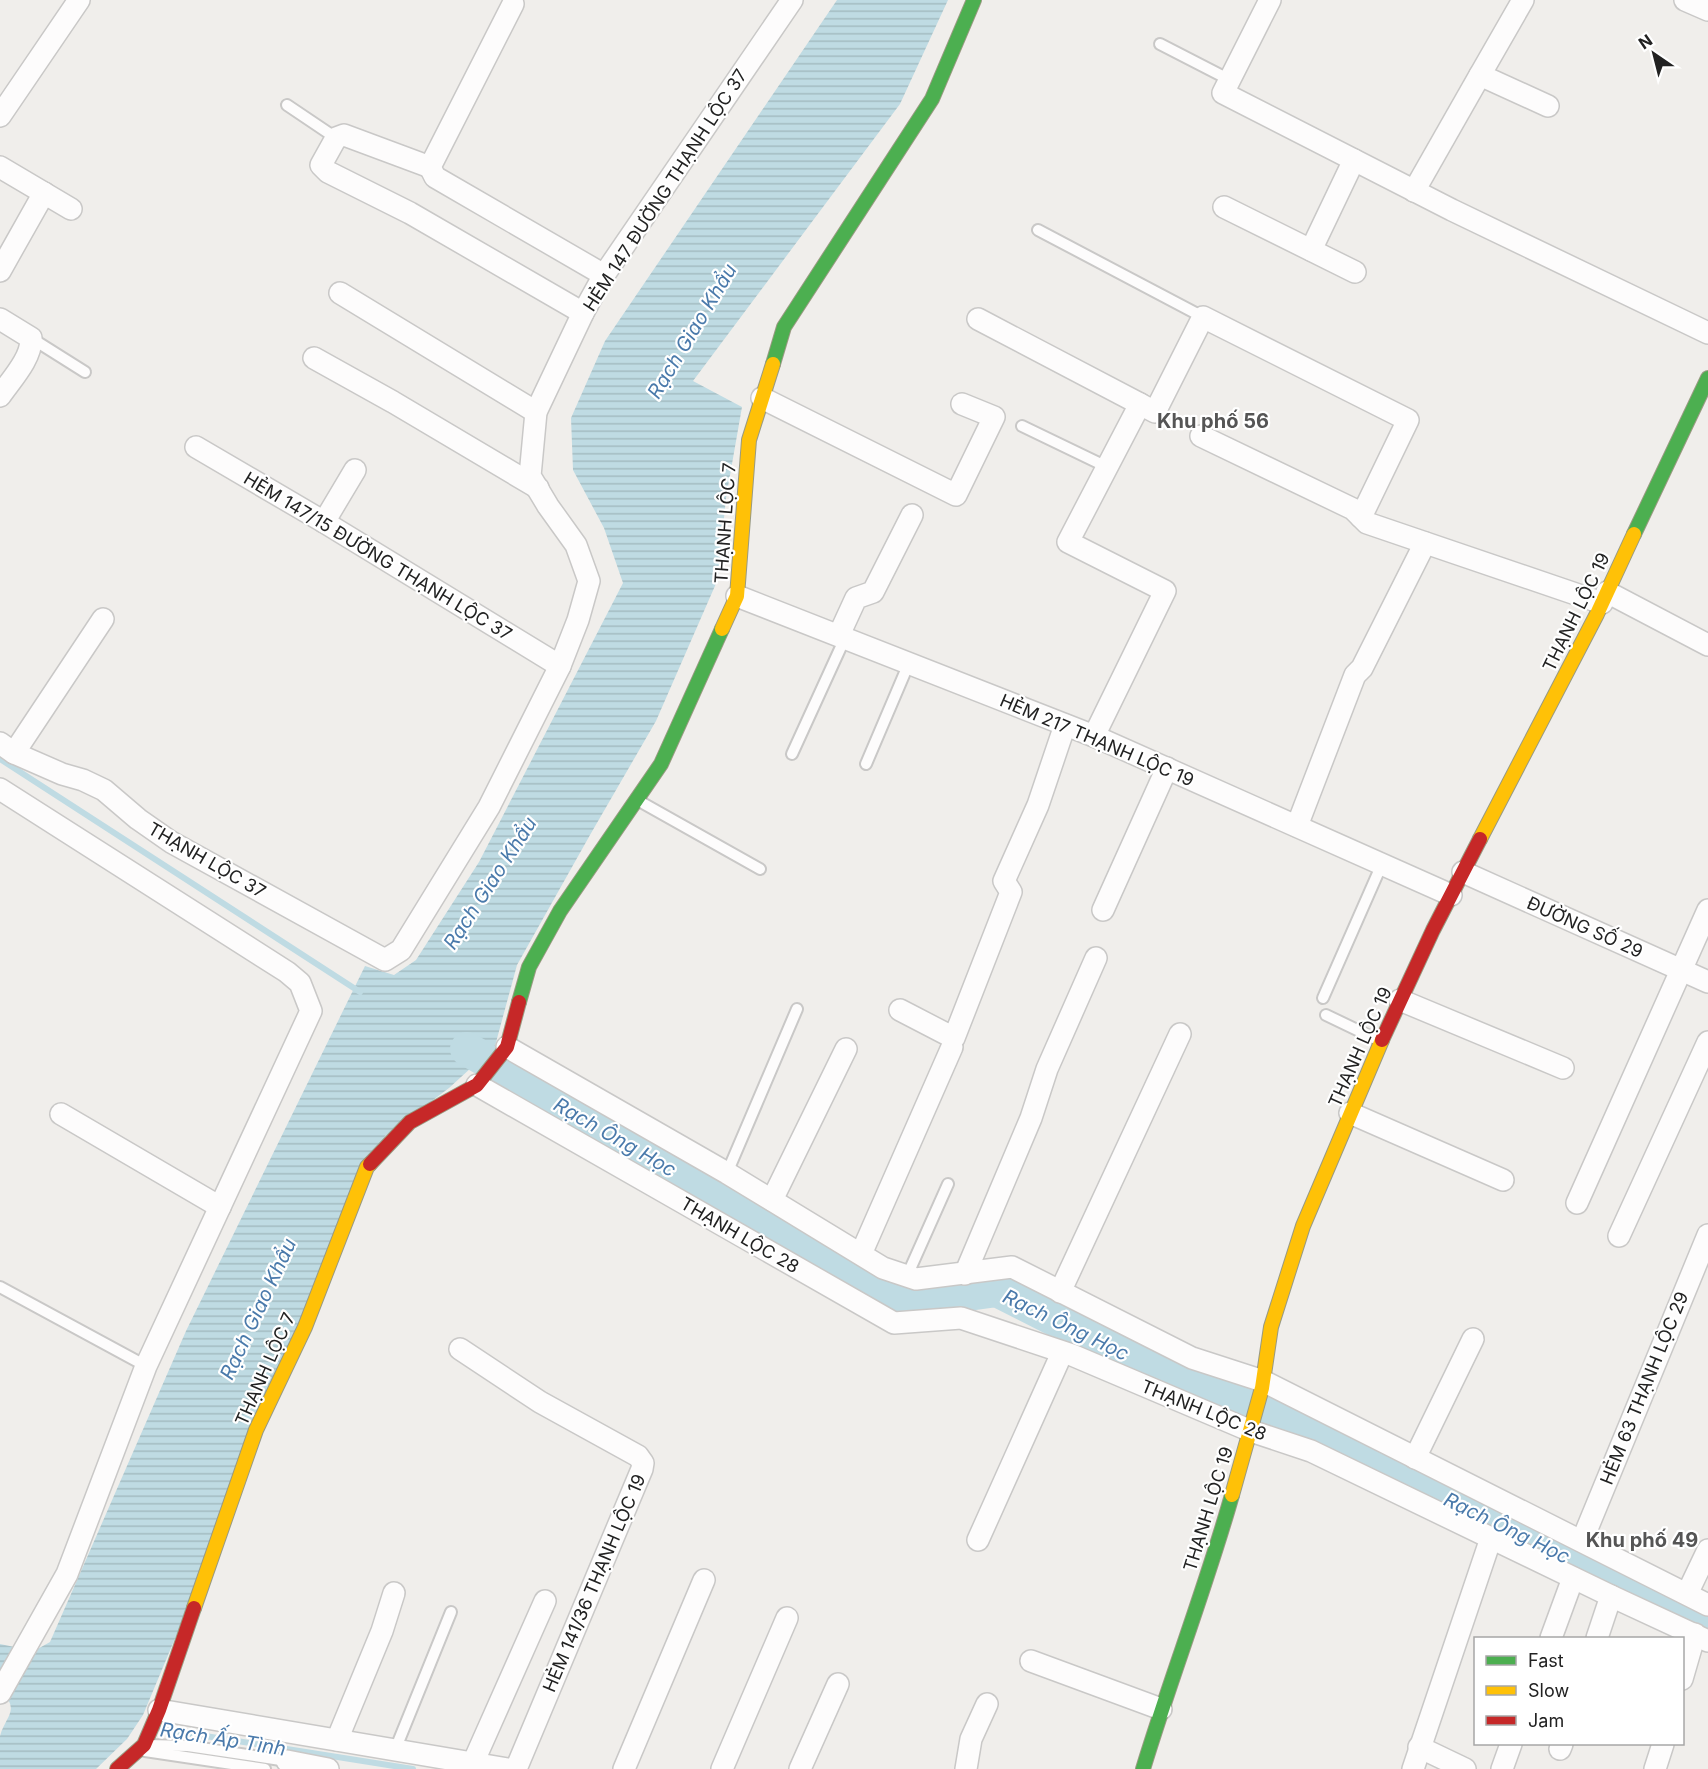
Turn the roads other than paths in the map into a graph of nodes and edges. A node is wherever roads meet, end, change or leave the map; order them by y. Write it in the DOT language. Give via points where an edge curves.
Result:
graph roads {
  1 [pos="79,0"];
  2 [pos="792,0"];
  3 [pos="974,0"];
  4 [pos="1270,0"];
  5 [pos="1524,0"];
  6 [pos="1685,0"];
  7 [pos="513,4"];
  8 [pos="1708,10"];
  9 [pos="1160,44"];
  10 [pos="1480,75"];
  11 [pos="1230,80"];
  12 [pos="287,105"];
  13 [pos="1548,106"];
  14 [pos="0,116"];
  15 [pos="336,138"];
  16 [pos="1354,160"];
  17 [pos="0,166"];
  18 [pos="430,167"];
  19 [pos="1414,191"];
  20 [pos="45,193"];
  21 [pos="1224,207"];
  22 [pos="71,209"];
  23 [pos="1038,230"];
  24 [pos="1311,250"];
  25 [pos="0,271"];
  26 [pos="1355,272"];
  27 [pos="604,275"];
  28 [pos="340,293"];
  29 [pos="583,313"];
  30 [pos="1203,317"];
  31 [pos="0,319"];
  32 [pos="978,320"];
  33 [pos="1708,333"];
  34 [pos="30,338"];
  35 [pos="314,358"];
  36 [pos="85,372"];
  37 [pos="1708,378"];
  38 [pos="0,396"];
  39 [pos="762,398"];
  40 [pos="962,404"];
  41 [pos="1140,404"];
  42 [pos="536,412"];
  43 [pos="1022,426"];
  44 [pos="1201,436"];
  45 [pos="196,447"];
  46 [pos="1107,467"];
  47 [pos="355,470"];
  48 [pos="538,488"];
  49 [pos="912,515"];
  50 [pos="1361,517"];
  51 [pos="324,522"];
  52 [pos="1425,543"];
  53 [pos="737,596"];
  54 [pos="1605,598"];
  55 [pos="102,619"];
  56 [pos="842,634"];
  57 [pos="1708,645"];
  58 [pos="909,663"];
  59 [pos="560,666"];
  60 [pos="1065,725"];
  61 [pos="1094,736"];
  62 [pos="7,748"];
  63 [pos="792,754"];
  64 [pos="866,764"];
  65 [pos="1167,768"];
  66 [pos="0,789"];
  67 [pos="636,800"];
  68 [pos="1297,826"];
  69 [pos="1382,864"];
  70 [pos="760,869"];
  71 [pos="1463,872"];
  72 [pos="1451,895"];
  73 [pos="1103,910"];
  74 [pos="1708,910"];
  75 [pos="1096,958"];
  76 [pos="385,960"];
  77 [pos="1681,970"];
  78 [pos="1708,981"];
  79 [pos="1323,998"];
  80 [pos="1400,1000"];
  81 [pos="797,1009"];
  82 [pos="900,1010"];
  83 [pos="1326,1015"];
  84 [pos="1180,1034"];
  85 [pos="1381,1042"];
  86 [pos="1708,1042"];
  87 [pos="507,1047"];
  88 [pos="952,1047"];
  89 [pos="846,1048"];
  90 [pos="1563,1068"];
  91 [pos="477,1085"];
  92 [pos="1350,1113"];
  93 [pos="61,1114"];
  94 [pos="727,1173"];
  95 [pos="1503,1180"];
  96 [pos="948,1184"];
  97 [pos="772,1200"];
  98 [pos="1577,1203"];
  99 [pos="220,1208"];
  100 [pos="1708,1235"];
  101 [pos="1619,1236"];
  102 [pos="861,1254"];
  103 [pos="965,1274"];
  104 [pos="908,1276"];
  105 [pos="0,1287"];
  106 [pos="1060,1292"];
  107 [pos="1473,1339"];
  108 [pos="460,1349"];
  109 [pos="1062,1353"];
  110 [pos="146,1366"];
  111 [pos="1263,1385"];
  112 [pos="1253,1426"];
  113 [pos="1415,1458"];
  114 [pos="1491,1538"];
  115 [pos="978,1540"];
  116 [pos="1582,1541"];
  117 [pos="1708,1550"];
  118 [pos="1573,1578"];
  119 [pos="704,1580"];
  120 [pos="394,1593"];
  121 [pos="1687,1594"];
  122 [pos="1611,1596"];
  123 [pos="545,1601"];
  124 [pos="1708,1605"];
  125 [pos="451,1612"];
  126 [pos="787,1618"];
  127 [pos="1551,1637"];
  128 [pos="1597,1637"];
  129 [pos="1702,1638"];
  130 [pos="1031,1661"];
  131 [pos="1684,1676"];
  132 [pos="838,1684"];
  133 [pos="0,1693"];
  134 [pos="987,1704"];
  135 [pos="1161,1709"];
  136 [pos="157,1714"];
  137 [pos="337,1740"];
  138 [pos="143,1744"];
  139 [pos="1510,1745"];
  140 [pos="1662,1745"];
  141 [pos="1419,1747"];
  142 [pos="395,1750"];
  143 [pos="287,1761"];
  144 [pos="473,1763"];
  145 [pos="117,1769"];
  146 [pos="265,1769"];
  147 [pos="328,1769"];
  148 [pos="508,1769"];
  149 [pos="516,1769"];
  150 [pos="624,1769"];
  151 [pos="722,1769"];
  152 [pos="800,1769"];
  153 [pos="966,1769"];
  154 [pos="1143,1769"];
  155 [pos="1413,1769"];
  156 [pos="1465,1769"];
  157 [pos="1502,1769"];
  158 [pos="1655,1769"];
  1 -- 14 [label="street"];
  2 -- 27 [label="street, HẺM 147 ĐƯỜNG THẠNH LỘC 37"];
  3 -- 39 [label="street, THẠNH LỘC 7" via="932,99 784,327"];
  4 -- 11 [label="street"];
  5 -- 10 [label="street"];
  6 -- 8 [label="street"];
  7 -- 18 [label="street"];
  9 -- 11 [label="lane"];
  10 -- 13 [label="street"];
  10 -- 19 [label="street"];
  11 -- 16 [label="street" via="1223,93"];
  12 -- 15 [label="lane"];
  15 -- 18 [label="street" via="344,135"];
  15 -- 29 [label="street" via="321,162 328,172 410,213"];
  16 -- 19 [label="street"];
  16 -- 24 [label="street"];
  17 -- 20 [label="street"];
  18 -- 27 [label="street" via="435,177"];
  19 -- 33 [label="street"];
  20 -- 22 [label="street"];
  20 -- 25 [label="street"];
  21 -- 24 [label="street"];
  23 -- 30 [label="lane"];
  24 -- 26 [label="street"];
  27 -- 29 [label="street, HẺM 147 ĐƯỜNG THẠNH LỘC 37"];
  28 -- 42 [label="street"];
  29 -- 42 [label="street, HẺM 147 ĐƯỜNG THẠNH LỘC 37"];
  30 -- 41 [label="street" via="1155,412"];
  30 -- 50 [label="street" via="1408,420"];
  31 -- 34 [label="street"];
  32 -- 41 [label="street"];
  34 -- 36 [label="lane"];
  34 -- 38 [label="street" via="28,354"];
  35 -- 48 [label="street"];
  37 -- 54 [label="street, THẠNH LỘC 19" via="1696,415"];
  39 -- 40 [label="street" via="956,495 994,417"];
  39 -- 53 [label="street, THẠNH LỘC 7" via="749,440"];
  41 -- 46 [label="street"];
  42 -- 48 [label="street, HẺM 147 ĐƯỜNG THẠNH LỘC 37" via="530,476"];
  43 -- 46 [label="lane"];
  44 -- 50 [label="street" via="1353,509"];
  45 -- 51 [label="street, HẺM 147/15 ĐƯỜNG THẠNH LỘC 37"];
  46 -- 61 [label="street" via="1068,542 1165,591"];
  47 -- 51 [label="street"];
  48 -- 59 [label="street, HẺM 147 ĐƯỜNG THẠNH LỘC 37" via="576,545 589,581"];
  49 -- 56 [label="street" via="873,592 856,598"];
  50 -- 52 [label="street" via="1367,523"];
  51 -- 59 [label="street, HẺM 147/15 ĐƯỜNG THẠNH LỘC 37"];
  52 -- 54 [label="street"];
  52 -- 68 [label="street" via="1355,675"];
  53 -- 56 [label="street, HẺM 217 THẠNH LỘC 19"];
  53 -- 67 [label="street, THẠNH LỘC 7" via="661,764"];
  54 -- 57 [label="street"];
  54 -- 71 [label="street, THẠNH LỘC 19"];
  55 -- 62 [label="street"];
  56 -- 58 [label="street, HẺM 217 THẠNH LỘC 19"];
  56 -- 63 [label="lane"];
  58 -- 60 [label="street, HẺM 217 THẠNH LỘC 19"];
  58 -- 64 [label="lane"];
  59 -- 76 [label="street, HẺM 147 ĐƯỜNG THẠNH LỘC 37" via="489,807 401,950"];
  60 -- 61 [label="street, HẺM 217 THẠNH LỘC 19"];
  60 -- 82 [label="street" via="1038,805 1004,881 1011,892 954,1038"];
  61 -- 65 [label="street, HẺM 217 THẠNH LỘC 19"];
  62 -- 76 [label="street, THẠNH LỘC 37" via="104,790 171,842"];
  65 -- 68 [label="street, HẺM 217 THẠNH LỘC 19"];
  65 -- 73 [label="street"];
  66 -- 99 [label="street" via="300,983 311,1011"];
  67 -- 70 [label="lane"];
  67 -- 87 [label="street, THẠNH LỘC 7" via="560,911 529,967"];
  68 -- 69 [label="street, HẺM 217 THẠNH LỘC 19"];
  69 -- 72 [label="street, HẺM 217 THẠNH LỘC 19"];
  69 -- 79 [label="lane"];
  71 -- 72 [label="street, THẠNH LỘC 19"];
  71 -- 77 [label="street, ĐƯỜNG SỐ 29"];
  72 -- 80 [label="street, THẠNH LỘC 19"];
  74 -- 77 [label="street"];
  75 -- 103 [label="street"];
  77 -- 78 [label="street, ĐƯỜNG SỐ 29"];
  77 -- 98 [label="street"];
  80 -- 85 [label="street, THẠNH LỘC 19"];
  80 -- 90 [label="street"];
  81 -- 94 [label="lane"];
  83 -- 85 [label="lane"];
  84 -- 106 [label="street"];
  85 -- 92 [label="street, THẠNH LỘC 19"];
  86 -- 101 [label="street"];
  87 -- 91 [label="street"];
  87 -- 94 [label="street"];
  88 -- 102 [label="street"];
  89 -- 97 [label="street"];
  91 -- 109 [label="street, THẠNH LỘC 28" via="894,1323 961,1318"];
  91 -- 136 [label="street, THẠNH LỘC 7" via="410,1122 367,1167 305,1327 256,1430"];
  92 -- 95 [label="street"];
  92 -- 111 [label="street, THẠNH LỘC 19" via="1303,1226 1271,1327"];
  93 -- 99 [label="street"];
  94 -- 97 [label="street"];
  96 -- 104 [label="lane"];
  97 -- 102 [label="street"];
  99 -- 110 [label="street"];
  100 -- 116 [label="street, HẺM 63 THẠNH LỘC 29"];
  102 -- 104 [label="street" via="883,1268"];
  103 -- 104 [label="street" via="916,1279"];
  103 -- 106 [label="street" via="1012,1267"];
  105 -- 110 [label="lane"];
  106 -- 111 [label="street" via="1192,1358"];
  107 -- 113 [label="street"];
  108 -- 149 [label="street, HẺM 141/36 THẠNH LỘC 19" via="540,1402 638,1456 643,1463"];
  109 -- 112 [label="street, THẠNH LỘC 28"];
  109 -- 115 [label="street"];
  110 -- 133 [label="street" via="67,1574"];
  111 -- 112 [label="street, THẠNH LỘC 19"];
  111 -- 113 [label="street"];
  112 -- 114 [label="street, THẠNH LỘC 28"];
  112 -- 135 [label="street, THẠNH LỘC 19"];
  113 -- 116 [label="street"];
  114 -- 118 [label="street, THẠNH LỘC 28"];
  114 -- 141 [label="street"];
  116 -- 121 [label="street"];
  117 -- 121 [label="street"];
  118 -- 122 [label="street, THẠNH LỘC 28"];
  118 -- 127 [label="street"];
  119 -- 150 [label="street"];
  120 -- 137 [label="street"];
  121 -- 124 [label="street"];
  122 -- 128 [label="street"];
  122 -- 129 [label="street, THẠNH LỘC 28"];
  123 -- 144 [label="street"];
  125 -- 142 [label="lane"];
  126 -- 151 [label="street"];
  129 -- 131 [label="street"];
  130 -- 135 [label="street"];
  132 -- 152 [label="street"];
  134 -- 153 [label="street" via="971,1739"];
  135 -- 154 [label="street, THẠNH LỘC 19"];
  136 -- 137 [label="street"];
  136 -- 138 [label="street, THẠNH LỘC 7"];
  137 -- 142 [label="street"];
  138 -- 143 [label="lane" via="188,1746"];
  138 -- 145 [label="street"];
  138 -- 146 [label="lane"];
  139 -- 157 [label="street"];
  140 -- 158 [label="street"];
  141 -- 155 [label="street"];
  141 -- 156 [label="street"];
  142 -- 144 [label="street"];
  143 -- 147 [label="street"];
  144 -- 148 [label="street"];
}
